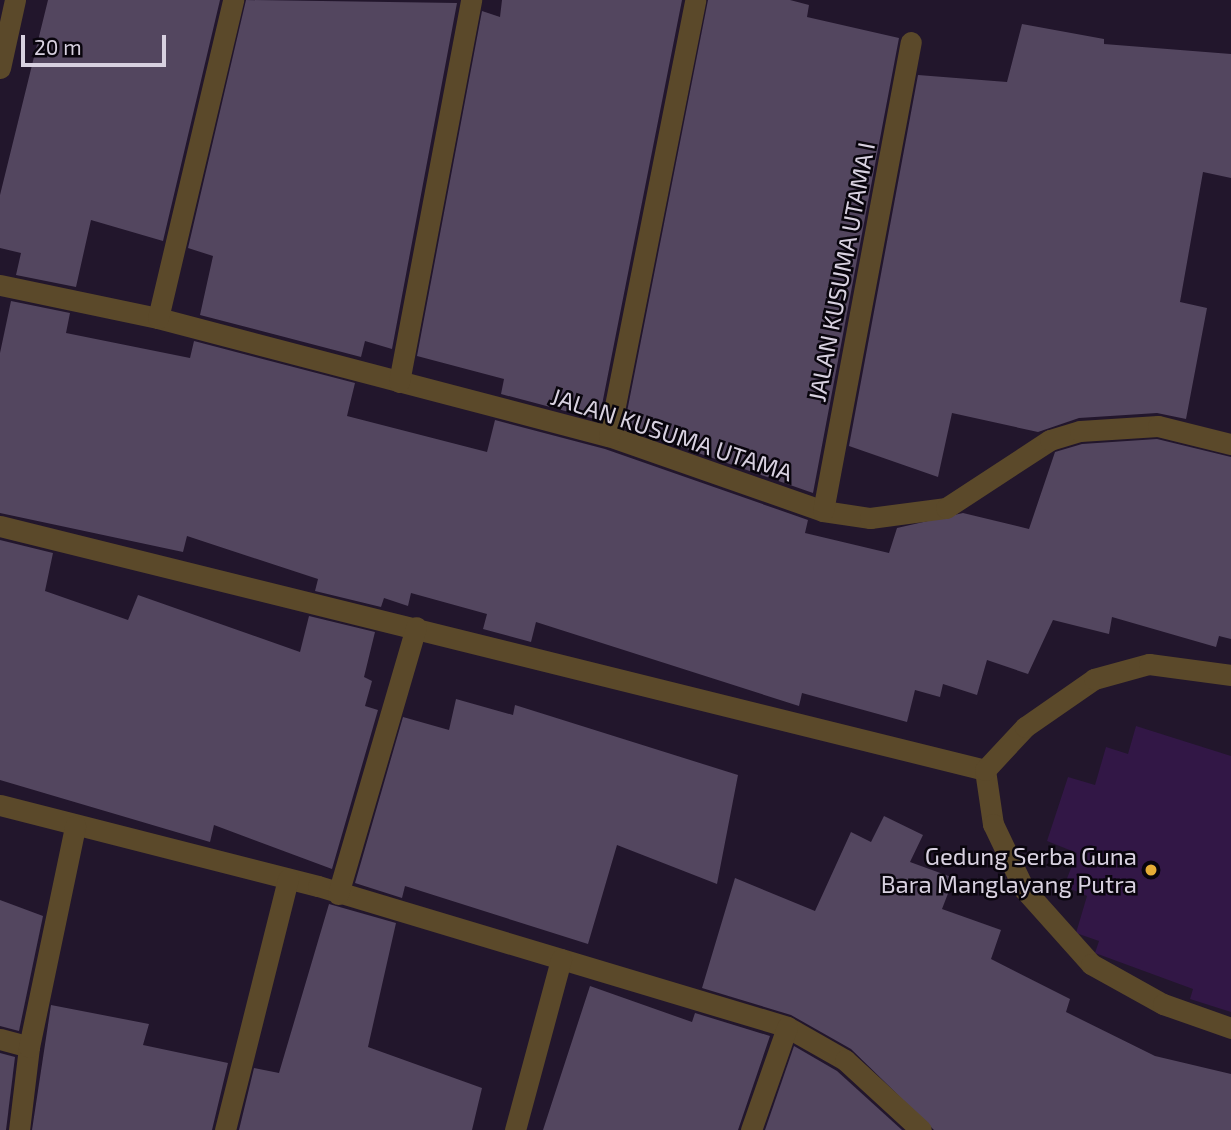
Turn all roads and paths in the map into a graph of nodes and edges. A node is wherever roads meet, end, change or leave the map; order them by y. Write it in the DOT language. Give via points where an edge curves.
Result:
graph roads {
  1 [pos="15,0"];
  2 [pos="233,0"];
  3 [pos="471,0"];
  4 [pos="695,0"];
  5 [pos="911,43"];
  6 [pos="0,68"];
  7 [pos="0,285"];
  8 [pos="158,318"];
  9 [pos="399,382"];
  10 [pos="609,436"];
  11 [pos="1231,444"];
  12 [pos="823,511"];
  13 [pos="0,526"];
  14 [pos="416,627"];
  15 [pos="1231,675"];
  16 [pos="985,770"];
  17 [pos="0,805"];
  18 [pos="75,826"];
  19 [pos="288,879"];
  20 [pos="338,894"];
  21 [pos="561,959"];
  22 [pos="787,1027"];
  23 [pos="1231,1028"];
  24 [pos="0,1039"];
  25 [pos="29,1047"];
  26 [pos="19,1130"];
  27 [pos="225,1130"];
  28 [pos="514,1130"];
  29 [pos="751,1130"];
  30 [pos="922,1130"];
  1 -- 6 [label="street"];
  2 -- 8 [label="street"];
  3 -- 9 [label="street"];
  4 -- 10 [label="street"];
  5 -- 12 [label="street, JALAN KUSUMA UTAMA I"];
  7 -- 8 [label="street, JALAN KUSUMA UTAMA"];
  8 -- 9 [label="street, JALAN KUSUMA UTAMA"];
  9 -- 10 [label="street, JALAN KUSUMA UTAMA"];
  10 -- 12 [label="street, JALAN KUSUMA UTAMA"];
  11 -- 12 [label="street, JALAN KUSUMA UTAMA" via="1158,426 1115,425 1050,440 946,508 887,519"];
  13 -- 14 [label="street"];
  14 -- 16 [label="street"];
  14 -- 20 [label="street"];
  15 -- 16 [label="street" via="1149,664 1094,679 1025,727"];
  16 -- 23 [label="street" via="993,824 1024,889 1091,964 1163,1004"];
  17 -- 18 [label="street"];
  18 -- 19 [label="street"];
  18 -- 25 [label="street"];
  19 -- 20 [label="street"];
  19 -- 27 [label="street"];
  20 -- 21 [label="street"];
  21 -- 22 [label="street"];
  21 -- 28 [label="street"];
  22 -- 29 [label="street"];
  22 -- 30 [label="street" via="845,1060"];
  24 -- 25 [label="street"];
  25 -- 26 [label="street"];
}
